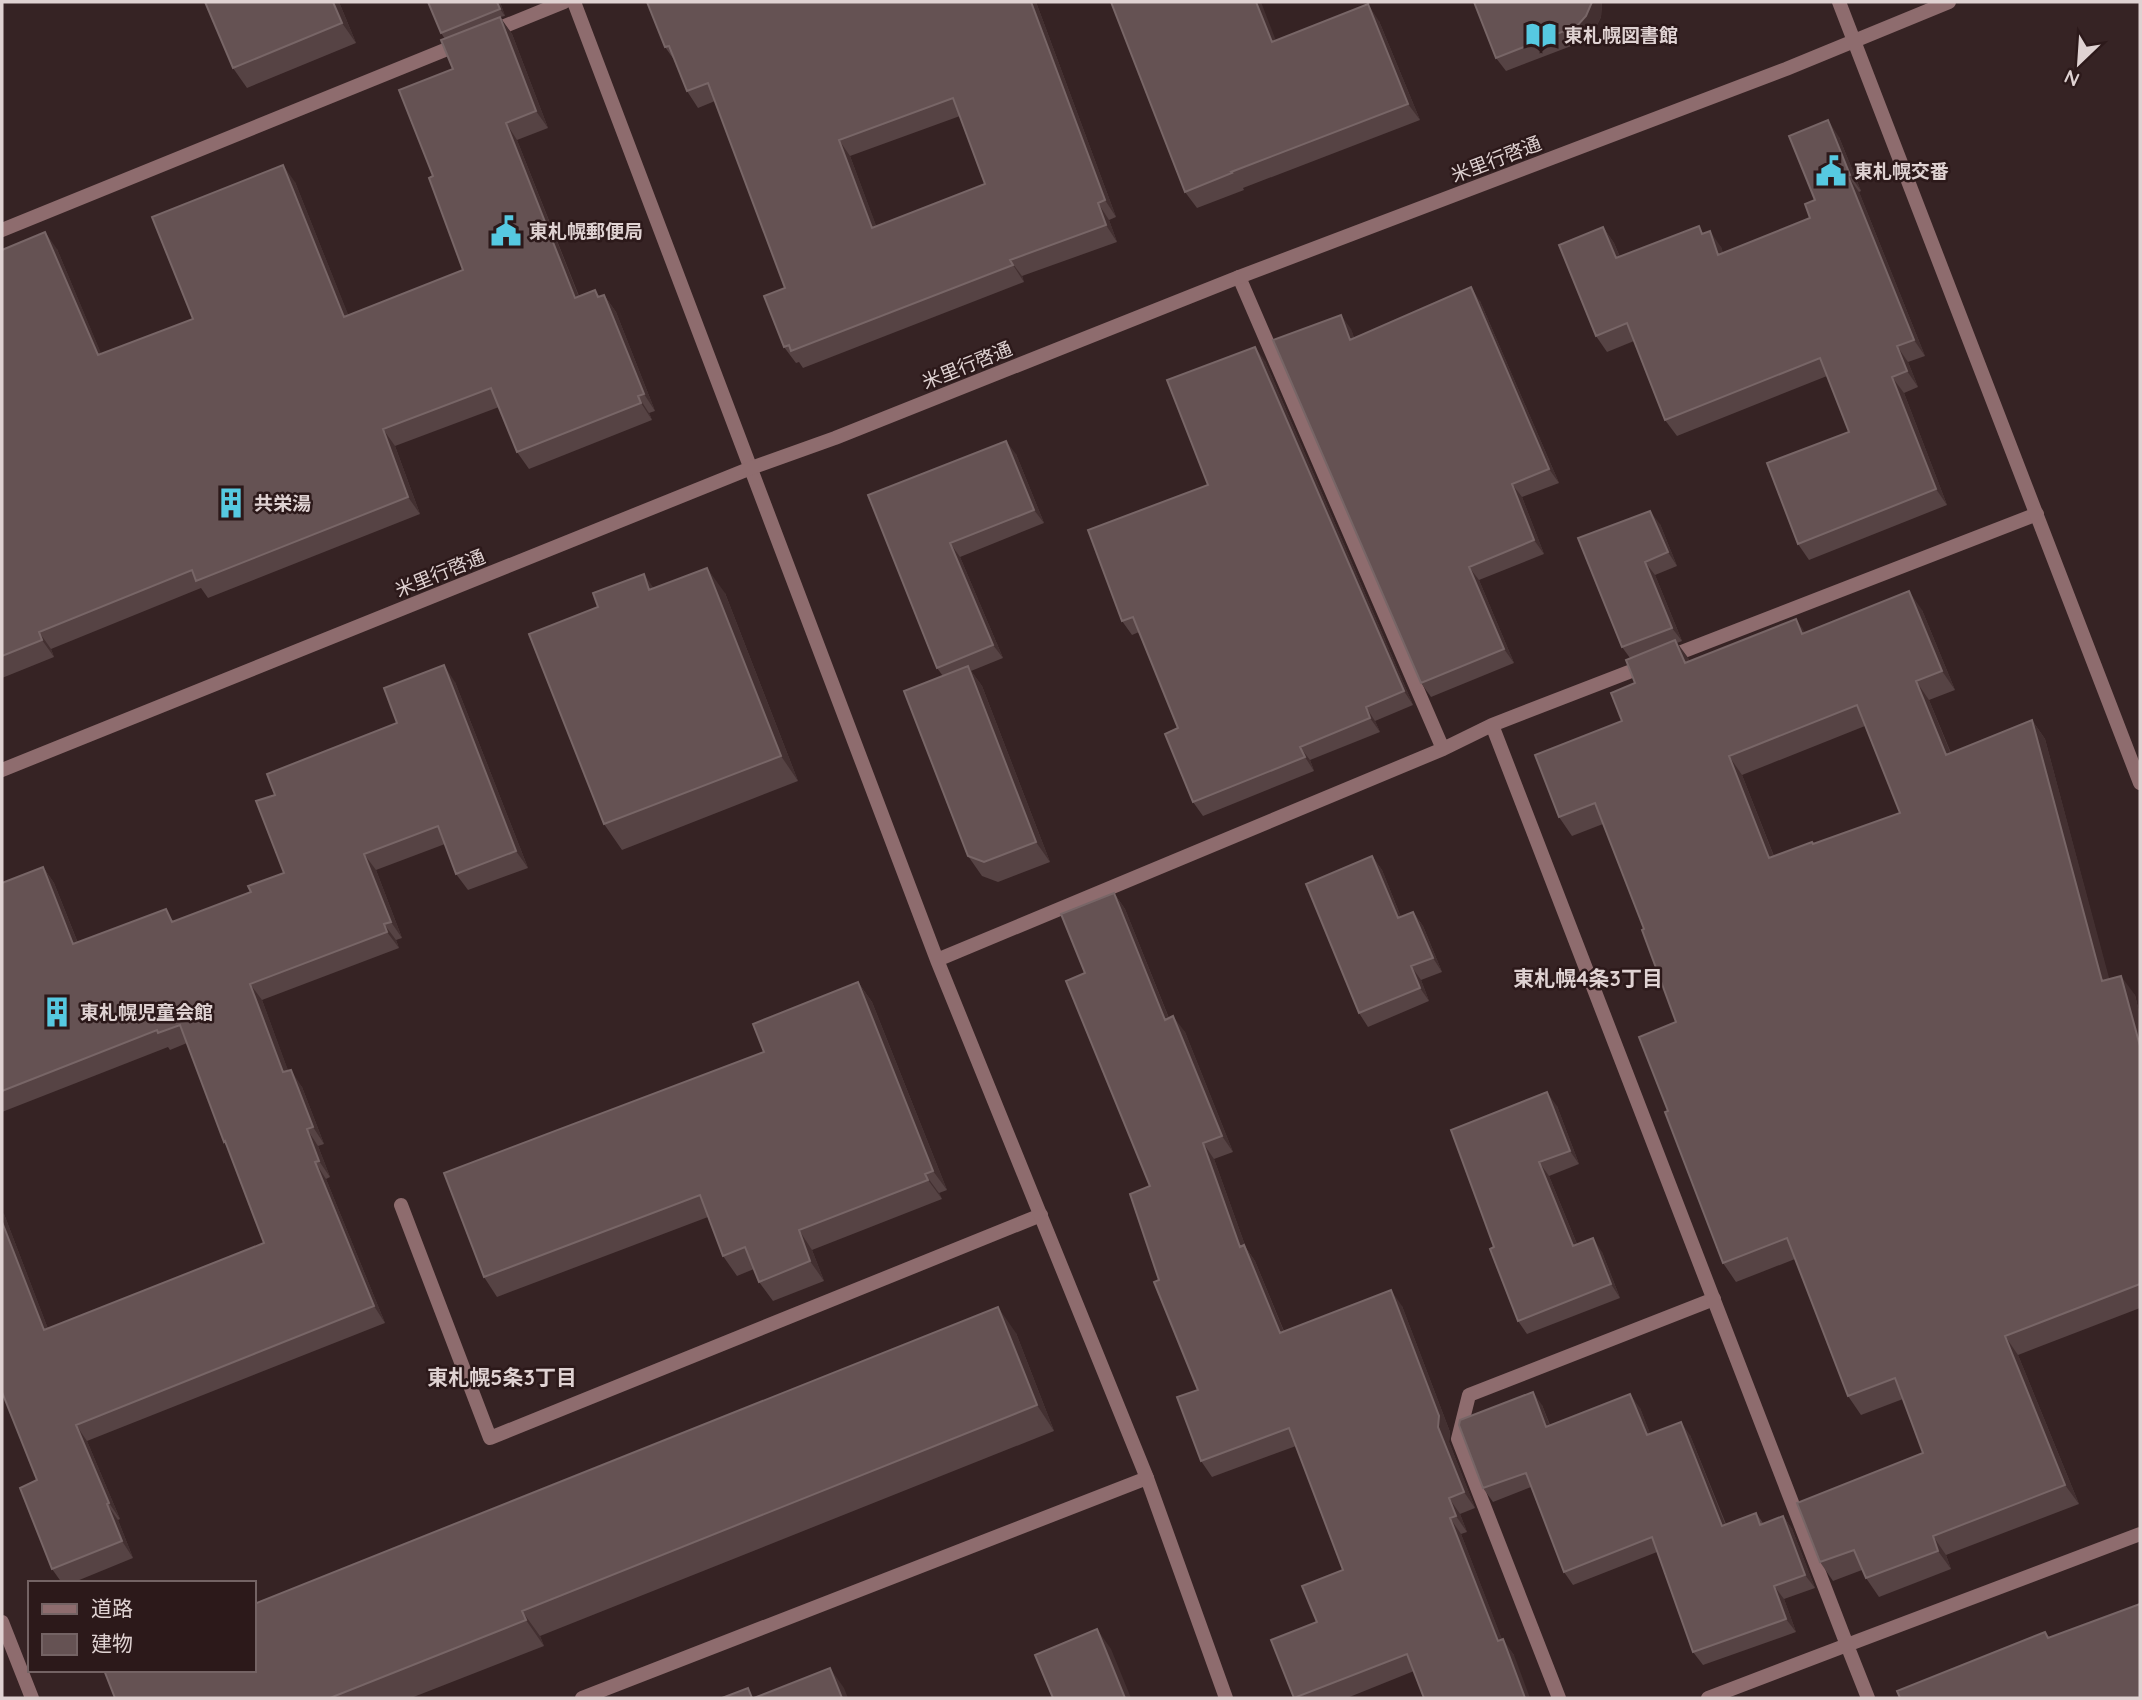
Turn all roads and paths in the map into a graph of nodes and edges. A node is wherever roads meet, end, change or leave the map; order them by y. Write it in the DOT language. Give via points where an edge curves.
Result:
graph roads {
  1 [pos="564,2"];
  2 [pos="574,2"];
  3 [pos="1839,2"];
  4 [pos="1950,2"];
  5 [pos="1854,41"];
  6 [pos="2,230"];
  7 [pos="1240,277"];
  8 [pos="751,468"];
  9 [pos="2037,514"];
  10 [pos="1492,725"];
  11 [pos="1443,749"];
  12 [pos="2,770"];
  13 [pos="2140,783"];
  14 [pos="937,960"];
  15 [pos="401,1205"];
  16 [pos="1041,1215"];
  17 [pos="1714,1299"];
  18 [pos="1147,1478"];
  19 [pos="2140,1534"];
  20 [pos="2,1622"];
  21 [pos="1847,1645"];
  22 [pos="32,1698"];
  23 [pos="582,1698"];
  24 [pos="1226,1698"];
  25 [pos="1559,1698"];
  26 [pos="1707,1698"];
  27 [pos="1868,1698"];
  1 -- 6 [label="street"];
  2 -- 8 [label="street"];
  3 -- 5 [label="street"];
  4 -- 5 [label="street, 米里行啓通"];
  5 -- 7 [label="street, 米里行啓通"];
  5 -- 9 [label="street"];
  7 -- 8 [label="street, 米里行啓通"];
  7 -- 11 [label="street"];
  8 -- 12 [label="street, 米里行啓通"];
  8 -- 14 [label="street"];
  9 -- 10 [label="street"];
  9 -- 13 [label="street"];
  10 -- 11 [label="street"];
  10 -- 17 [label="street"];
  11 -- 14 [label="street"];
  14 -- 16 [label="street"];
  15 -- 16 [label="street" via="490,1438"];
  16 -- 18 [label="street"];
  17 -- 21 [label="street"];
  17 -- 25 [label="street" via="1469,1395 1458,1439"];
  18 -- 23 [label="street"];
  18 -- 24 [label="street"];
  19 -- 21 [label="street"];
  20 -- 22 [label="street"];
  21 -- 26 [label="street"];
  21 -- 27 [label="street"];
}
